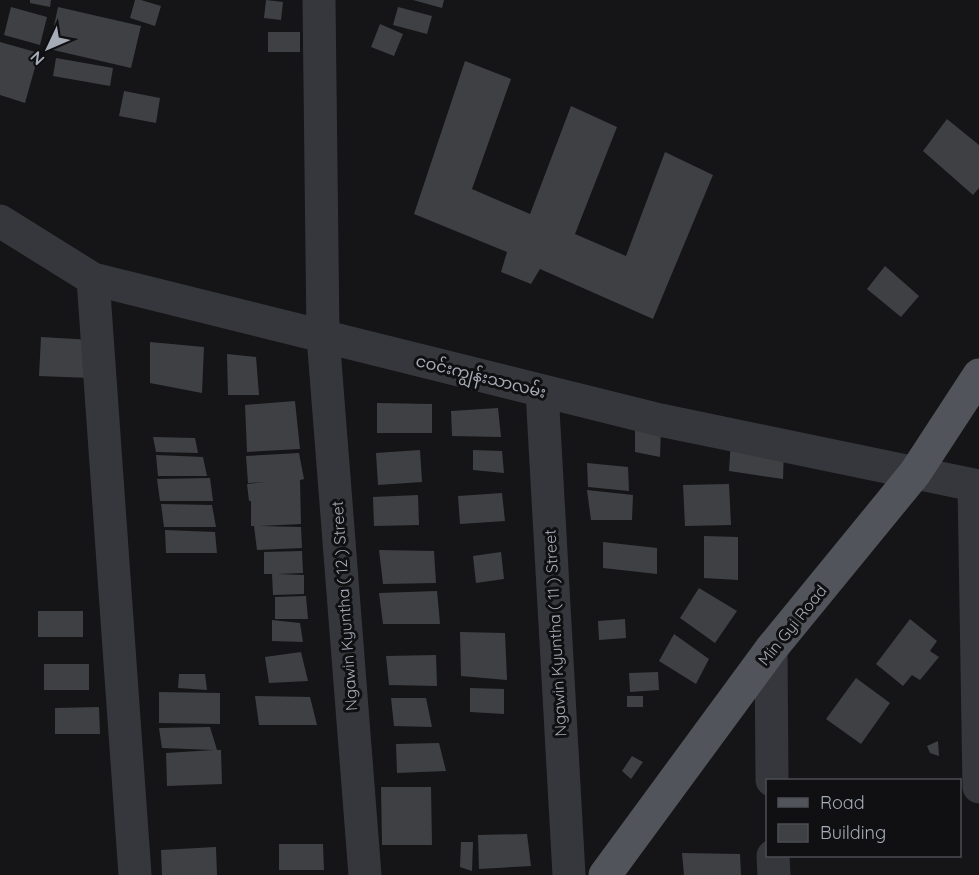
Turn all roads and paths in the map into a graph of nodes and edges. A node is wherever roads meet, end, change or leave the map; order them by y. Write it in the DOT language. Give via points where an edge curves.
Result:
graph roads {
  1 [pos="319,0"];
  2 [pos="0,221"];
  3 [pos="93,279"];
  4 [pos="323,336"];
  5 [pos="979,375"];
  6 [pos="542,391"];
  7 [pos="915,473"];
  8 [pos="976,486"];
  9 [pos="771,649"];
  10 [pos="772,779"];
  11 [pos="979,787"];
  12 [pos="773,857"];
  13 [pos="135,875"];
  14 [pos="365,875"];
  15 [pos="569,875"];
  16 [pos="605,875"];
  17 [pos="774,875"];
  1 -- 4 [label="street, Ngawin Kyuntha ( 12 ) Street"];
  2 -- 3 [label="street, ငဝင်းကျွန်းသာလမ်း"];
  3 -- 4 [label="street, ငဝင်းကျွန်းသာလမ်း"];
  3 -- 13 [label="street"];
  4 -- 6 [label="street, ငဝင်းကျွန်းသာလမ်း"];
  4 -- 14 [label="street, Ngawin Kyuntha ( 12 ) Street"];
  5 -- 7 [label="main road, Min Gyi Road"];
  6 -- 7 [label="street, ငဝင်းကျွန်းသာလမ်း"];
  6 -- 15 [label="street, Ngawin Kyuntha ( 11 ) Street"];
  7 -- 8 [label="street, ငဝင်းကျွန်းသာလမ်း"];
  7 -- 9 [label="main road, Min Gyi Road"];
  8 -- 11 [label="street"];
  9 -- 10 [label="street"];
  9 -- 16 [label="main road, Min Gyi Road"];
  12 -- 17 [label="street"];
}
